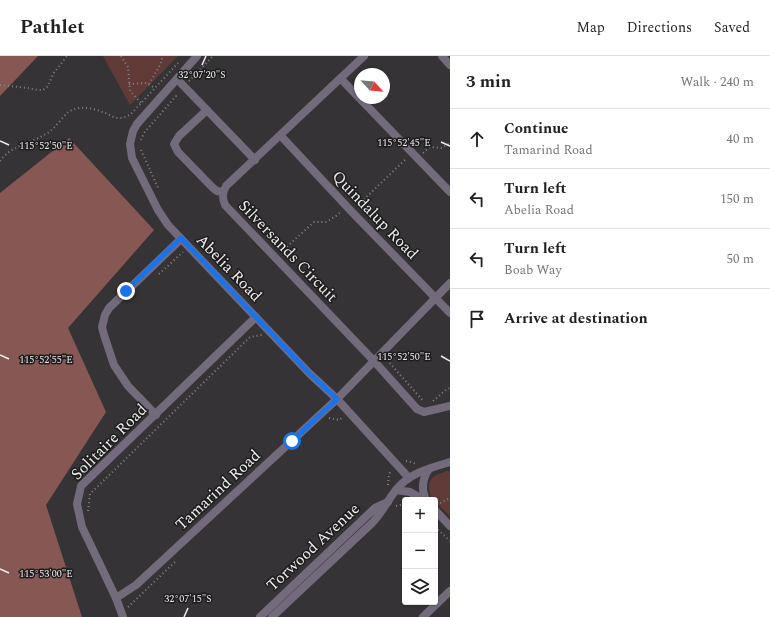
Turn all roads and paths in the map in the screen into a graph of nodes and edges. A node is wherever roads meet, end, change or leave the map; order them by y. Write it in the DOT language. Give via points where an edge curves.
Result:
graph roads {
  1 [pos="67,56"];
  2 [pos="121,56"];
  3 [pos="163,56"];
  4 [pos="197,56"];
  5 [pos="213,56"];
  6 [pos="364,56"];
  7 [pos="442,56"];
  8 [pos="180,61"];
  9 [pos="450,65"];
  10 [pos="178,79"];
  11 [pos="341,79"];
  12 [pos="161,81"];
  13 [pos="129,84"];
  14 [pos="149,84"];
  15 [pos="0,85"];
  16 [pos="185,86"];
  17 [pos="155,88"];
  18 [pos="168,88"];
  19 [pos="141,103"];
  20 [pos="207,110"];
  21 [pos="280,136"];
  22 [pos="450,143"];
  23 [pos="414,156"];
  24 [pos="255,160"];
  25 [pos="0,161"];
  26 [pos="160,192"];
  27 [pos="223,192"];
  28 [pos="450,192"];
  29 [pos="349,209"];
  30 [pos="181,238"];
  31 [pos="189,247"];
  32 [pos="275,257"];
  33 [pos="154,278"];
  34 [pos="450,283"];
  35 [pos="435,298"];
  36 [pos="450,313"];
  37 [pos="256,317"];
  38 [pos="270,331"];
  39 [pos="385,357"];
  40 [pos="374,361"];
  41 [pos="450,388"];
  42 [pos="337,399"];
  43 [pos="425,403"];
  44 [pos="430,403"];
  45 [pos="166,404"];
  46 [pos="450,406"];
  47 [pos="174,411"];
  48 [pos="156,415"];
  49 [pos="402,460"];
  50 [pos="424,462"];
  51 [pos="450,462"];
  52 [pos="429,469"];
  53 [pos="409,478"];
  54 [pos="396,490"];
  55 [pos="419,497"];
  56 [pos="425,497"];
  57 [pos="450,498"];
  58 [pos="388,502"];
  59 [pos="445,509"];
  60 [pos="438,513"];
  61 [pos="87,516"];
  62 [pos="450,526"];
  63 [pos="438,530"];
  64 [pos="450,541"];
  65 [pos="450,591"];
  66 [pos="119,596"];
  67 [pos="126,615"];
  68 [pos="260,617"];
  69 [pos="272,617"];
  70 [pos="423,617"];
  1 -- 15 [label="path" via="43,90"];
  2 -- 13 [label="path" via="128,67"];
  3 -- 14 [label="path"];
  4 -- 10 [label="street, Abelia Road"];
  5 -- 16 [label="path"];
  6 -- 11 [label="street, Silversands Circuit"];
  7 -- 9 [label="street"];
  8 -- 12 [label="path"];
  10 -- 16 [label="street"];
  10 -- 18 [label="street, Abelia Road"];
  11 -- 21 [label="street, Silversands Circuit"];
  11 -- 23 [label="street"];
  12 -- 17 [label="path"];
  12 -- 18 [label="path"];
  13 -- 14 [label="path"];
  13 -- 19 [label="path" via="130,91"];
  14 -- 17 [label="path"];
  16 -- 20 [label="street"];
  17 -- 19 [label="path"];
  18 -- 26 [label="path" via="176,96 144,133 139,146"];
  18 -- 30 [label="street, Abelia Road" via="137,124 131,137 131,151 132,158 163,218"];
  19 -- 25 [label="path" via="131,114 121,118 92,108 72,109 48,132 13,149"];
  20 -- 24 [label="street"];
  20 -- 27 [label="street" via="174,144 178,152 212,188"];
  21 -- 24 [label="street, Silversands Circuit"];
  21 -- 29 [label="street, Quindalup Road"];
  22 -- 23 [label="path" via="441,148 430,147"];
  23 -- 28 [label="street"];
  23 -- 29 [label="path"];
  24 -- 27 [label="street, Silversands Circuit" via="226,186"];
  27 -- 32 [label="street, Silversands Circuit" via="226,205"];
  29 -- 32 [label="path" via="326,222 318,221 311,224"];
  29 -- 35 [label="street, Quindalup Road"];
  30 -- 31 [label="street, Abelia Road"];
  30 -- 48 [label="street" via="109,308 103,320 104,335 117,372"];
  31 -- 33 [label="path"];
  31 -- 37 [label="street, Abelia Road"];
  32 -- 40 [label="street, Silversands Circuit"];
  34 -- 35 [label="street, Tamarind Road"];
  35 -- 36 [label="street, Quindalup Road"];
  35 -- 40 [label="street, Tamarind Road"];
  37 -- 38 [label="street, Abelia Road"];
  37 -- 45 [label="street, Solitaire Road"];
  38 -- 42 [label="street, Abelia Road"];
  38 -- 47 [label="path" via="265,335 250,337"];
  39 -- 43 [label="path"];
  40 -- 42 [label="street, Tamarind Road"];
  40 -- 46 [label="street, Silversands Circuit" via="417,409 424,412"];
  41 -- 44 [label="path"];
  42 -- 53 [label="street, Abelia Road"];
  42 -- 66 [label="street, Tamarind Road" via="136,585"];
  45 -- 47 [label="path"];
  45 -- 48 [label="street, Solitaire Road"];
  47 -- 61 [label="path" via="90,494"];
  48 -- 66 [label="street, Solitaire Road" via="81,486 78,495 78,512 82,528"];
  49 -- 50 [label="path" via="417,464"];
  51 -- 52 [label="street, Torwood Avenue"];
  52 -- 53 [label="street, Torwood Avenue"];
  52 -- 56 [label="street" via="423,486"];
  53 -- 54 [label="street, Torwood Avenue"];
  54 -- 55 [label="street" via="410,492"];
  54 -- 58 [label="street, Torwood Avenue"];
  57 -- 59 [label="path" via="440,503"];
  58 -- 68 [label="street, Torwood Avenue" via="374,508"];
  58 -- 69 [label="street, Torwood Avenue" via="372,523"];
  60 -- 62 [label="street"];
  63 -- 64 [label="path"];
  65 -- 70 [label="street"];
  66 -- 67 [label="street, Solitaire Road"];
  66 -- 67 [label="path"];
}
